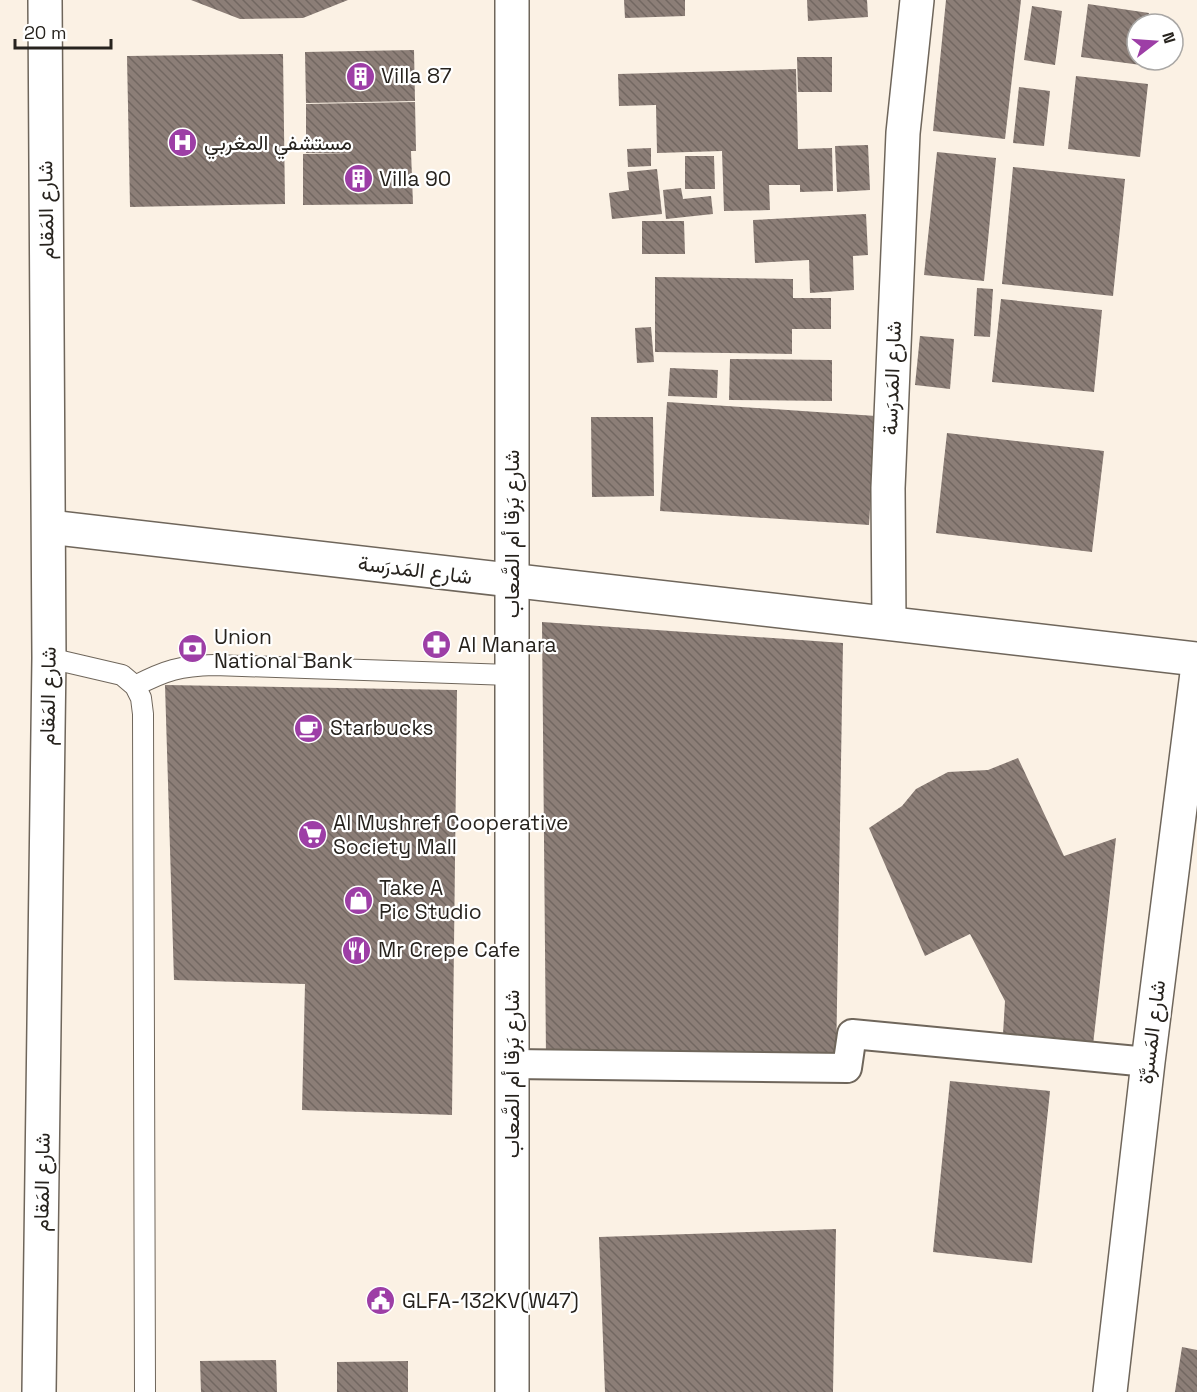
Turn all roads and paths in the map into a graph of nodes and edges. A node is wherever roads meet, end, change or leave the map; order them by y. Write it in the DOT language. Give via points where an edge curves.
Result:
graph roads {
  1 [pos="45,0"];
  2 [pos="512,0"];
  3 [pos="917,0"];
  4 [pos="49,527"];
  5 [pos="512,581"];
  6 [pos="889,622"];
  7 [pos="49,658"];
  8 [pos="1197,659"];
  9 [pos="1197,673"];
  10 [pos="512,675"];
  11 [pos="135,686"];
  12 [pos="1148,1062"];
  13 [pos="512,1064"];
  14 [pos="39,1392"];
  15 [pos="145,1392"];
  16 [pos="512,1392"];
  17 [pos="1110,1392"];
  1 -- 4 [label="street, شارع المَقام"];
  2 -- 5 [label="street, شارع بَرقا أم الصَّعاب"];
  3 -- 6 [label="street, شارع المَدرَسة" via="903,133 888,488"];
  4 -- 5 [label="street, شارع المَدرَسة"];
  4 -- 7 [label="street, شارع المَقام"];
  5 -- 6 [label="street, شارع المَدرَسة"];
  5 -- 10 [label="street, شارع بَرقا أم الصَّعاب"];
  6 -- 8 [label="street, شارع المَدرَسة"];
  7 -- 11 [label="lane" via="122,675"];
  7 -- 14 [label="street, شارع المَقام"];
  9 -- 12 [label="street, شارع المَسرَّة"];
  10 -- 11 [label="lane" via="205,665 163,672"];
  10 -- 13 [label="street, شارع بَرقا أم الصَّعاب"];
  11 -- 15 [label="lane" via="143,714"];
  12 -- 13 [label="street" via="852,1034 847,1068"];
  12 -- 17 [label="street, شارع المَسرَّة"];
  13 -- 16 [label="street, شارع بَرقا أم الصَّعاب"];
}
